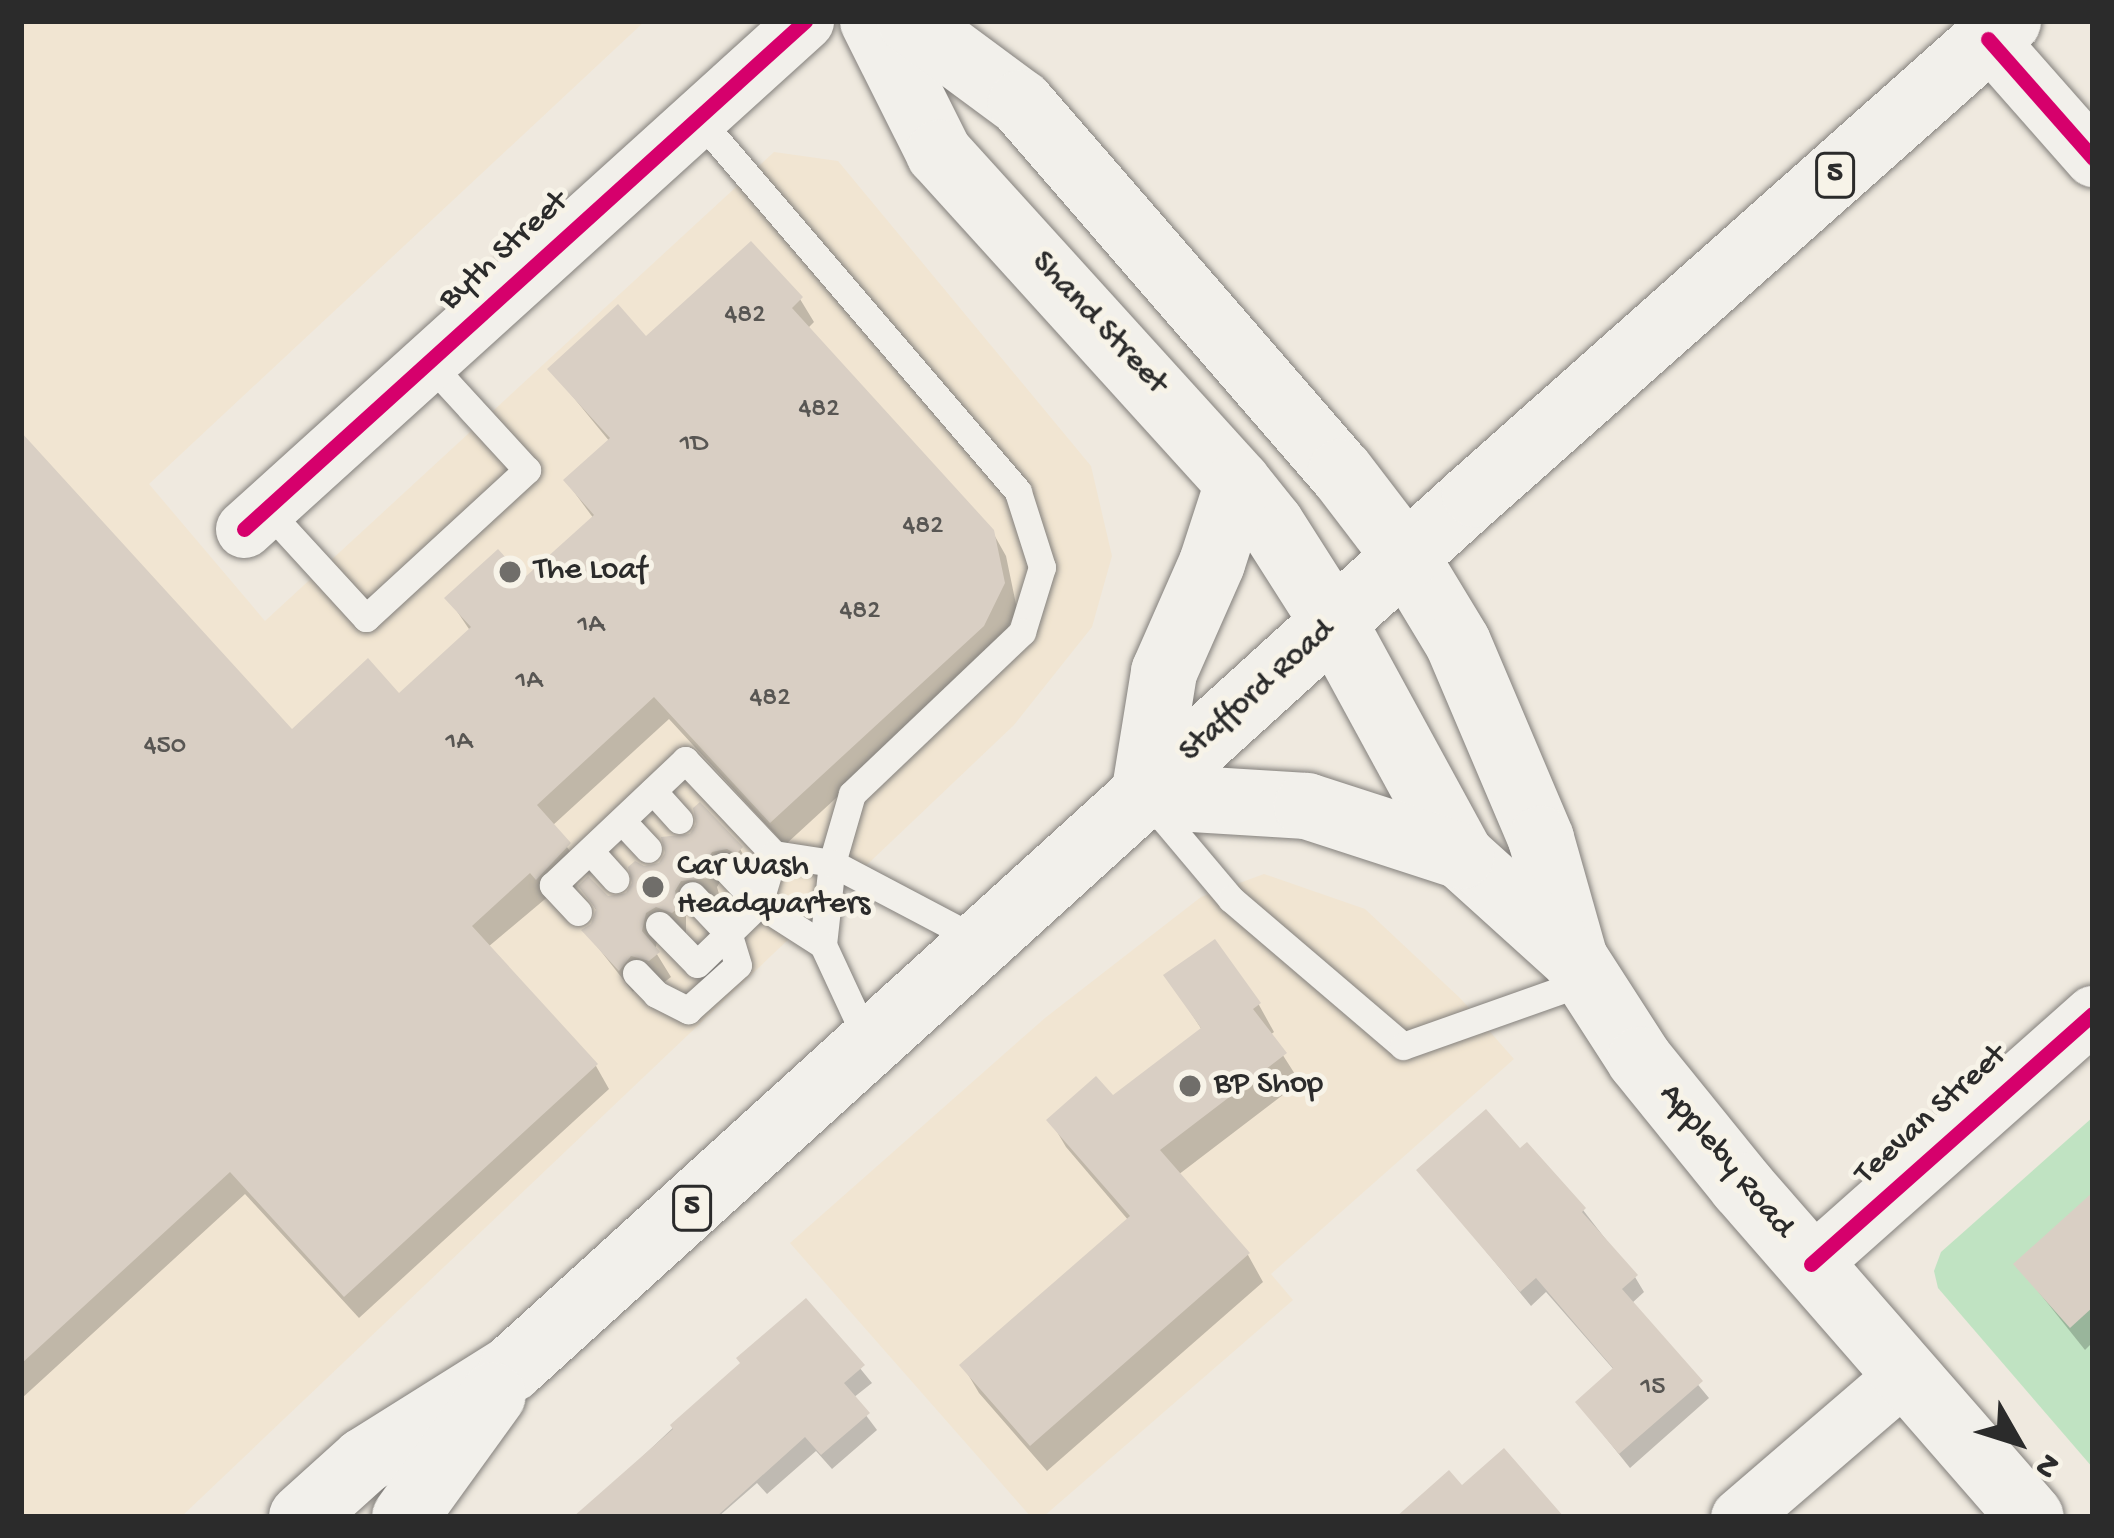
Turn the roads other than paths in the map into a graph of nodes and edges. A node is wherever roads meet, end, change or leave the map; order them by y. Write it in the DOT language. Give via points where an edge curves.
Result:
graph roads {
  1 [pos="806,21"];
  2 [pos="873,21"];
  3 [pos="910,21"];
  4 [pos="1998,30"];
  5 [pos="698,118"];
  6 [pos="2093,158"];
  7 [pos="428,362"];
  8 [pos="1238,483"];
  9 [pos="255,519"];
  10 [pos="1406,557"];
  11 [pos="1334,623"];
  12 [pos="653,791"];
  13 [pos="1144,796"];
  14 [pos="680,820"];
  15 [pos="622,821"];
  16 [pos="648,849"];
  17 [pos="590,851"];
  18 [pos="774,854"];
  19 [pos="1460,856"];
  20 [pos="832,863"];
  21 [pos="723,866"];
  22 [pos="615,878"];
  23 [pos="692,895"];
  24 [pos="759,904"];
  25 [pos="578,912"];
  26 [pos="659,925"];
  27 [pos="728,933"];
  28 [pos="984,943"];
  29 [pos="823,945"];
  30 [pos="1582,970"];
  31 [pos="636,973"];
  32 [pos="2093,1014"];
  33 [pos="870,1046"];
  34 [pos="1811,1264"];
  35 [pos="512,1368"];
  36 [pos="1905,1374"];
  37 [pos="302,1517"];
  38 [pos="405,1517"];
  39 [pos="1739,1517"];
  40 [pos="2031,1517"];
  1 -- 5 [label="street, Byth Street"];
  2 -- 8 [label="main road, Shand Street" via="939,153"];
  3 -- 10 [label="main road" via="1021,103"];
  4 -- 6 [label="street"];
  4 -- 10 [label="main road, Stafford Road / 5"];
  5 -- 7 [label="street, Byth Street"];
  5 -- 20 [label="lane" via="1018,492 1042,567 1022,632 852,794"];
  7 -- 9 [label="street, Byth Street"];
  7 -- 9 [label="lane" via="527,470 366,618"];
  8 -- 11 [label="main road, Shand Street"];
  8 -- 13 [label="main road" via="1164,672"];
  10 -- 11 [label="main road, Stafford Road / 5"];
  10 -- 30 [label="main road, Appleby Road" via="1458,643 1541,839"];
  11 -- 13 [label="main road, Stafford Road / 5"];
  11 -- 19 [label="main road, Appleby Road"];
  12 -- 14 [label="lane"];
  12 -- 15 [label="lane"];
  12 -- 18 [label="lane" via="686,760"];
  13 -- 19 [label="main road" via="1307,806"];
  13 -- 28 [label="main road, Stafford Road / 5"];
  13 -- 30 [label="lane" via="1232,899 1403,1046"];
  15 -- 16 [label="lane"];
  15 -- 17 [label="lane"];
  17 -- 22 [label="lane"];
  17 -- 25 [label="lane" via="553,886"];
  18 -- 20 [label="lane"];
  18 -- 24 [label="lane"];
  19 -- 30 [label="main road, Appleby Road"];
  20 -- 28 [label="lane"];
  20 -- 29 [label="lane"];
  21 -- 24 [label="lane"];
  23 -- 27 [label="lane"];
  24 -- 27 [label="lane"];
  24 -- 29 [label="lane"];
  26 -- 27 [label="lane" via="697,964"];
  27 -- 31 [label="lane" via="738,965 688,1010"];
  28 -- 33 [label="main road, Stafford Road / 5"];
  29 -- 33 [label="lane"];
  30 -- 34 [label="main road, Appleby Road" via="1640,1060"];
  32 -- 34 [label="street, Teevan Street"];
  33 -- 35 [label="main road, Stafford Road / 5"];
  34 -- 36 [label="main road, Appleby Road"];
  35 -- 37 [label="main road, Stafford Road / 5" via="364,1461"];
  35 -- 38 [label="main road, Stafford Road / 5"];
  36 -- 39 [label="street"];
  36 -- 40 [label="main road, Appleby Road"];
}
